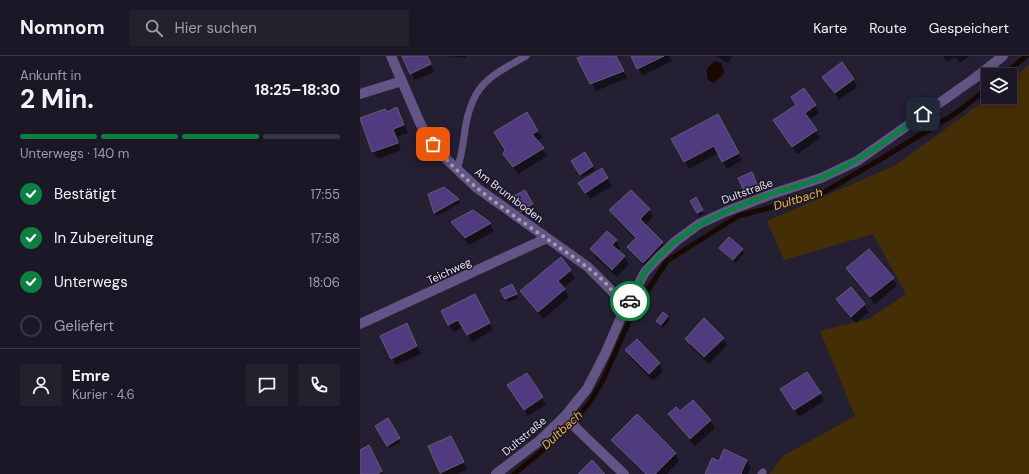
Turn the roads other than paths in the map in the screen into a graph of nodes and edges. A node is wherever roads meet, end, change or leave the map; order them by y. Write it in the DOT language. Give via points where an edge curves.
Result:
graph roads {
  1 [pos="391,56"];
  2 [pos="526,56"];
  3 [pos="1003,56"];
  4 [pos="402,82"];
  5 [pos="360,94"];
  6 [pos="457,169"];
  7 [pos="547,238"];
  8 [pos="622,315"];
  9 [pos="360,324"];
  10 [pos="571,421"];
  11 [pos="496,474"];
  12 [pos="624,474"];
  1 -- 4 [label="street, Am Brunnboden"];
  2 -- 6 [label="lane" via="482,84 469,110 462,156"];
  3 -- 8 [label="street, Dultstraße" via="857,161 821,178 725,212 699,224 645,272"];
  4 -- 5 [label="street"];
  4 -- 6 [label="street, Am Brunnboden" via="426,135"];
  6 -- 7 [label="street, Am Brunnboden" via="477,188"];
  7 -- 8 [label="street, Am Brunnboden" via="588,268 611,290 616,296"];
  7 -- 9 [label="street, Teichweg"];
  8 -- 10 [label="street, Dultstraße"];
  10 -- 11 [label="street, Dultstraße" via="539,441"];
  10 -- 12 [label="street"];
}
